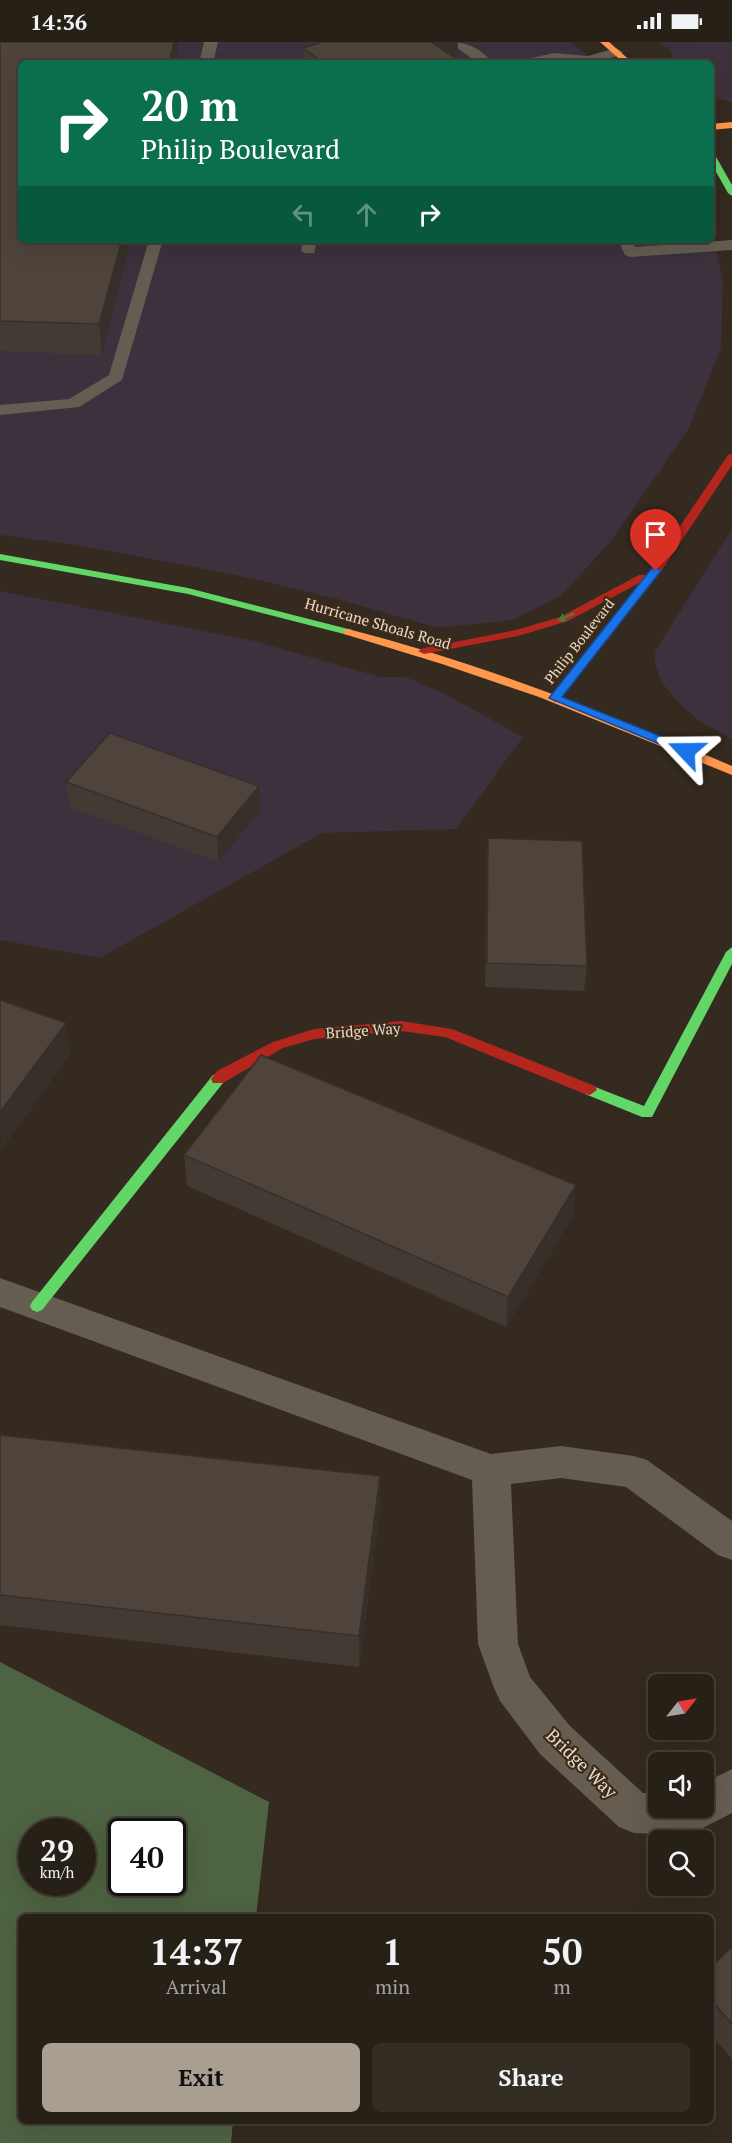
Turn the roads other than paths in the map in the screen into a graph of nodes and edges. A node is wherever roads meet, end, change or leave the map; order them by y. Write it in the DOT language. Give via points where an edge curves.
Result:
graph roads {
  1 [pos="211,42"];
  2 [pos="456,42"];
  3 [pos="563,44"];
  4 [pos="613,45"];
  5 [pos="554,57"];
  6 [pos="207,60"];
  7 [pos="483,60"];
  8 [pos="540,60"];
  9 [pos="626,60"];
  10 [pos="732,125"];
  11 [pos="714,127"];
  12 [pos="714,160"];
  13 [pos="732,193"];
  14 [pos="155,243"];
  15 [pos="626,243"];
  16 [pos="732,245"];
  17 [pos="0,410"];
  18 [pos="732,457"];
  19 [pos="0,557"];
  20 [pos="656,571"];
  21 [pos="422,652"];
  22 [pos="555,698"];
  23 [pos="732,771"];
  24 [pos="732,952"];
  25 [pos="0,1292"];
  26 [pos="37,1306"];
  27 [pos="490,1470"];
  28 [pos="732,1543"];
  29 [pos="732,1789"];
  30 [pos="714,1800"];
  31 [pos="648,1814"];
  1 -- 6 [label="lane"];
  2 -- 7 [label="lane"];
  3 -- 5 [label="lane"];
  4 -- 5 [label="lane" via="588,60"];
  4 -- 9 [label="street"];
  5 -- 8 [label="lane"];
  10 -- 11 [label="street"];
  12 -- 13 [label="street"];
  14 -- 17 [label="lane" via="116,377 73,404"];
  15 -- 16 [label="lane" via="630,252"];
  18 -- 20 [label="street, Philip Boulevard"];
  19 -- 21 [label="street, Hurricane Shoals Road" via="158,584 271,610"];
  20 -- 21 [label="street, one-way" via="564,619 518,633"];
  20 -- 22 [label="street, Philip Boulevard"];
  21 -- 22 [label="street, Hurricane Shoals Road"];
  22 -- 23 [label="street, Hurricane Shoals Road"];
  24 -- 26 [label="street, Bridge Way" via="647,1113 447,1032 401,1026 314,1034 278,1045 222,1075"];
  25 -- 26 [label="street"];
  26 -- 27 [label="street"];
  27 -- 28 [label="street" via="561,1462 634,1472"];
  27 -- 31 [label="street, Bridge Way" via="498,1644 514,1688 555,1740 634,1813"];
  29 -- 30 [label="street, Bridge Way"];
}
